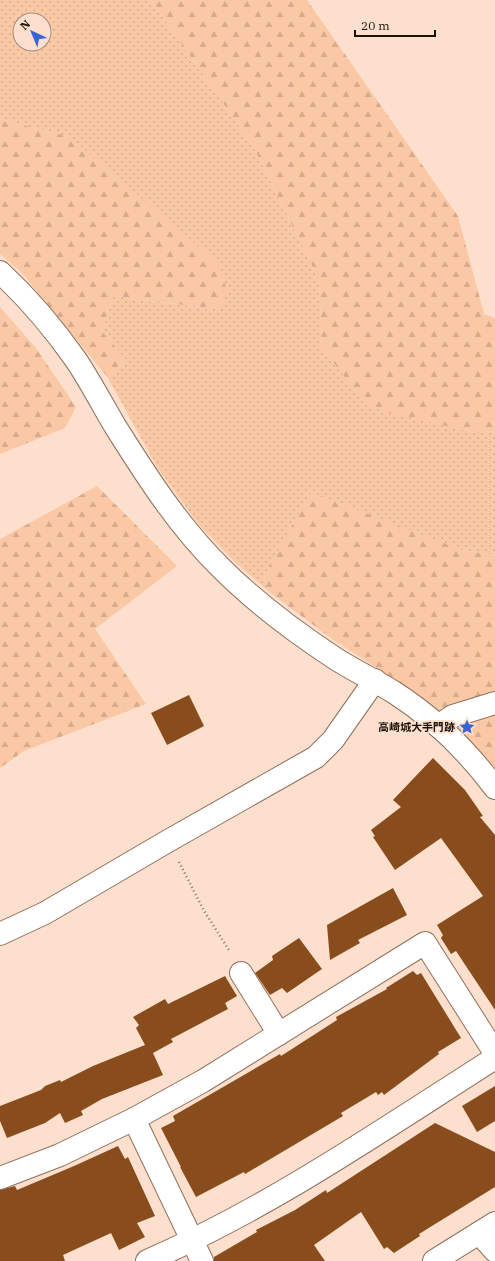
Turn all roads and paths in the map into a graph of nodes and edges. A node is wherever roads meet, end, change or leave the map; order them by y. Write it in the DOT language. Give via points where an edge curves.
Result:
graph roads {
  1 [pos="0,272"];
  2 [pos="375,680"];
  3 [pos="495,703"];
  4 [pos="438,726"];
  5 [pos="495,788"];
  6 [pos="168,841"];
  7 [pos="0,934"];
  8 [pos="241,973"];
  9 [pos="279,1034"];
  10 [pos="495,1053"];
  11 [pos="495,1058"];
  12 [pos="134,1119"];
  13 [pos="0,1178"];
  14 [pos="487,1228"];
  15 [pos="192,1240"];
  16 [pos="495,1251"];
  17 [pos="147,1261"];
  18 [pos="202,1261"];
  19 [pos="434,1261"];
  1 -- 2 [label="street" via="45,320 76,361 156,490 187,531 221,568 279,619 338,660"];
  2 -- 4 [label="street"];
  2 -- 6 [label="street" via="333,740 316,757"];
  3 -- 4 [label="street" via="453,716"];
  4 -- 5 [label="street" via="485,774"];
  6 -- 7 [label="street" via="45,913"];
  6 -- 8 [label="path" via="203,909"];
  8 -- 9 [label="street"];
  9 -- 10 [label="street" via="425,943"];
  9 -- 12 [label="street" via="203,1081"];
  11 -- 15 [label="street" via="298,1183"];
  12 -- 13 [label="street" via="60,1155"];
  12 -- 15 [label="street"];
  14 -- 16 [label="street"];
  14 -- 19 [label="street"];
  15 -- 17 [label="street"];
  15 -- 18 [label="street"];
}
